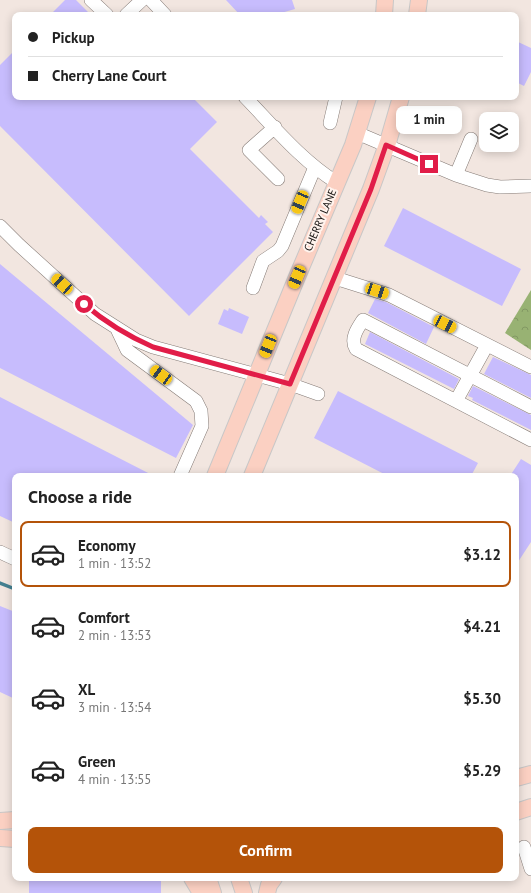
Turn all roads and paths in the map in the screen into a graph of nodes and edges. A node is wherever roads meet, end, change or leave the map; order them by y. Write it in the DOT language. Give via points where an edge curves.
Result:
graph roads {
  1 [pos="91,0"];
  2 [pos="142,0"];
  3 [pos="151,0"];
  4 [pos="385,0"];
  5 [pos="419,0"];
  6 [pos="104,12"];
  7 [pos="129,12"];
  8 [pos="163,12"];
  9 [pos="384,12"];
  10 [pos="417,12"];
  11 [pos="248,100"];
  12 [pos="335,100"];
  13 [pos="367,100"];
  14 [pos="400,100"];
  15 [pos="330,123"];
  16 [pos="275,127"];
  17 [pos="357,133"];
  18 [pos="471,139"];
  19 [pos="386,145"];
  20 [pos="315,167"];
  21 [pos="456,175"];
  22 [pos="278,179"];
  23 [pos="336,182"];
  24 [pos="531,186"];
  25 [pos="0,226"];
  26 [pos="335,278"];
  27 [pos="253,288"];
  28 [pos="117,329"];
  29 [pos="487,345"];
  30 [pos="531,367"];
  31 [pos="256,376"];
  32 [pos="470,376"];
  33 [pos="290,384"];
  34 [pos="318,394"];
  35 [pos="456,401"];
  36 [pos="531,408"];
  37 [pos="531,440"];
  38 [pos="181,473"];
  39 [pos="216,473"];
  40 [pos="253,473"];
  41 [pos="0,552"];
  42 [pos="12,558"];
  43 [pos="531,774"];
  44 [pos="519,777"];
  45 [pos="531,807"];
  46 [pos="519,811"];
  47 [pos="12,820"];
  48 [pos="0,821"];
  49 [pos="0,838"];
  50 [pos="12,838"];
  51 [pos="524,847"];
  52 [pos="531,869"];
  53 [pos="194,881"];
  54 [pos="209,881"];
  55 [pos="240,881"];
  56 [pos="272,881"];
  57 [pos="201,893"];
  58 [pos="213,893"];
  59 [pos="244,893"];
  60 [pos="267,893"];
  1 -- 6 [label="street"];
  2 -- 7 [label="street"];
  3 -- 8 [label="street"];
  4 -- 9 [label="main road"];
  5 -- 10 [label="main road"];
  11 -- 16 [label="street"];
  12 -- 15 [label="street"];
  13 -- 17 [label="main road, CHERRY LANE"];
  14 -- 19 [label="main road"];
  16 -- 20 [label="street"];
  16 -- 22 [label="street" via="250,150"];
  17 -- 19 [label="street"];
  17 -- 23 [label="main road, CHERRY LANE"];
  18 -- 21 [label="street"];
  19 -- 21 [label="street"];
  19 -- 26 [label="main road"];
  20 -- 23 [label="street"];
  20 -- 27 [label="street" via="282,246 263,261"];
  21 -- 24 [label="street" via="500,187"];
  23 -- 31 [label="main road, CHERRY LANE"];
  25 -- 28 [label="street" via="95,314"];
  26 -- 29 [label="street" via="389,295"];
  26 -- 33 [label="main road"];
  28 -- 31 [label="street" via="153,347"];
  28 -- 38 [label="street" via="127,350 196,401 201,411 202,426"];
  29 -- 30 [label="street"];
  29 -- 32 [label="street"];
  31 -- 33 [label="street"];
  31 -- 39 [label="main road, CHERRY LANE"];
  32 -- 35 [label="street"];
  32 -- 35 [label="street" via="363,320 354,335 353,344 356,349"];
  32 -- 36 [label="street"];
  33 -- 34 [label="street"];
  33 -- 40 [label="main road"];
  35 -- 37 [label="street"];
  41 -- 42 [label="street"];
  43 -- 44 [label="main road"];
  45 -- 46 [label="main road"];
  47 -- 48 [label="main road"];
  49 -- 50 [label="main road"];
  51 -- 52 [label="street"];
  53 -- 57 [label="main road"];
  54 -- 58 [label="main road"];
  55 -- 59 [label="main road"];
  56 -- 60 [label="main road"];
}
